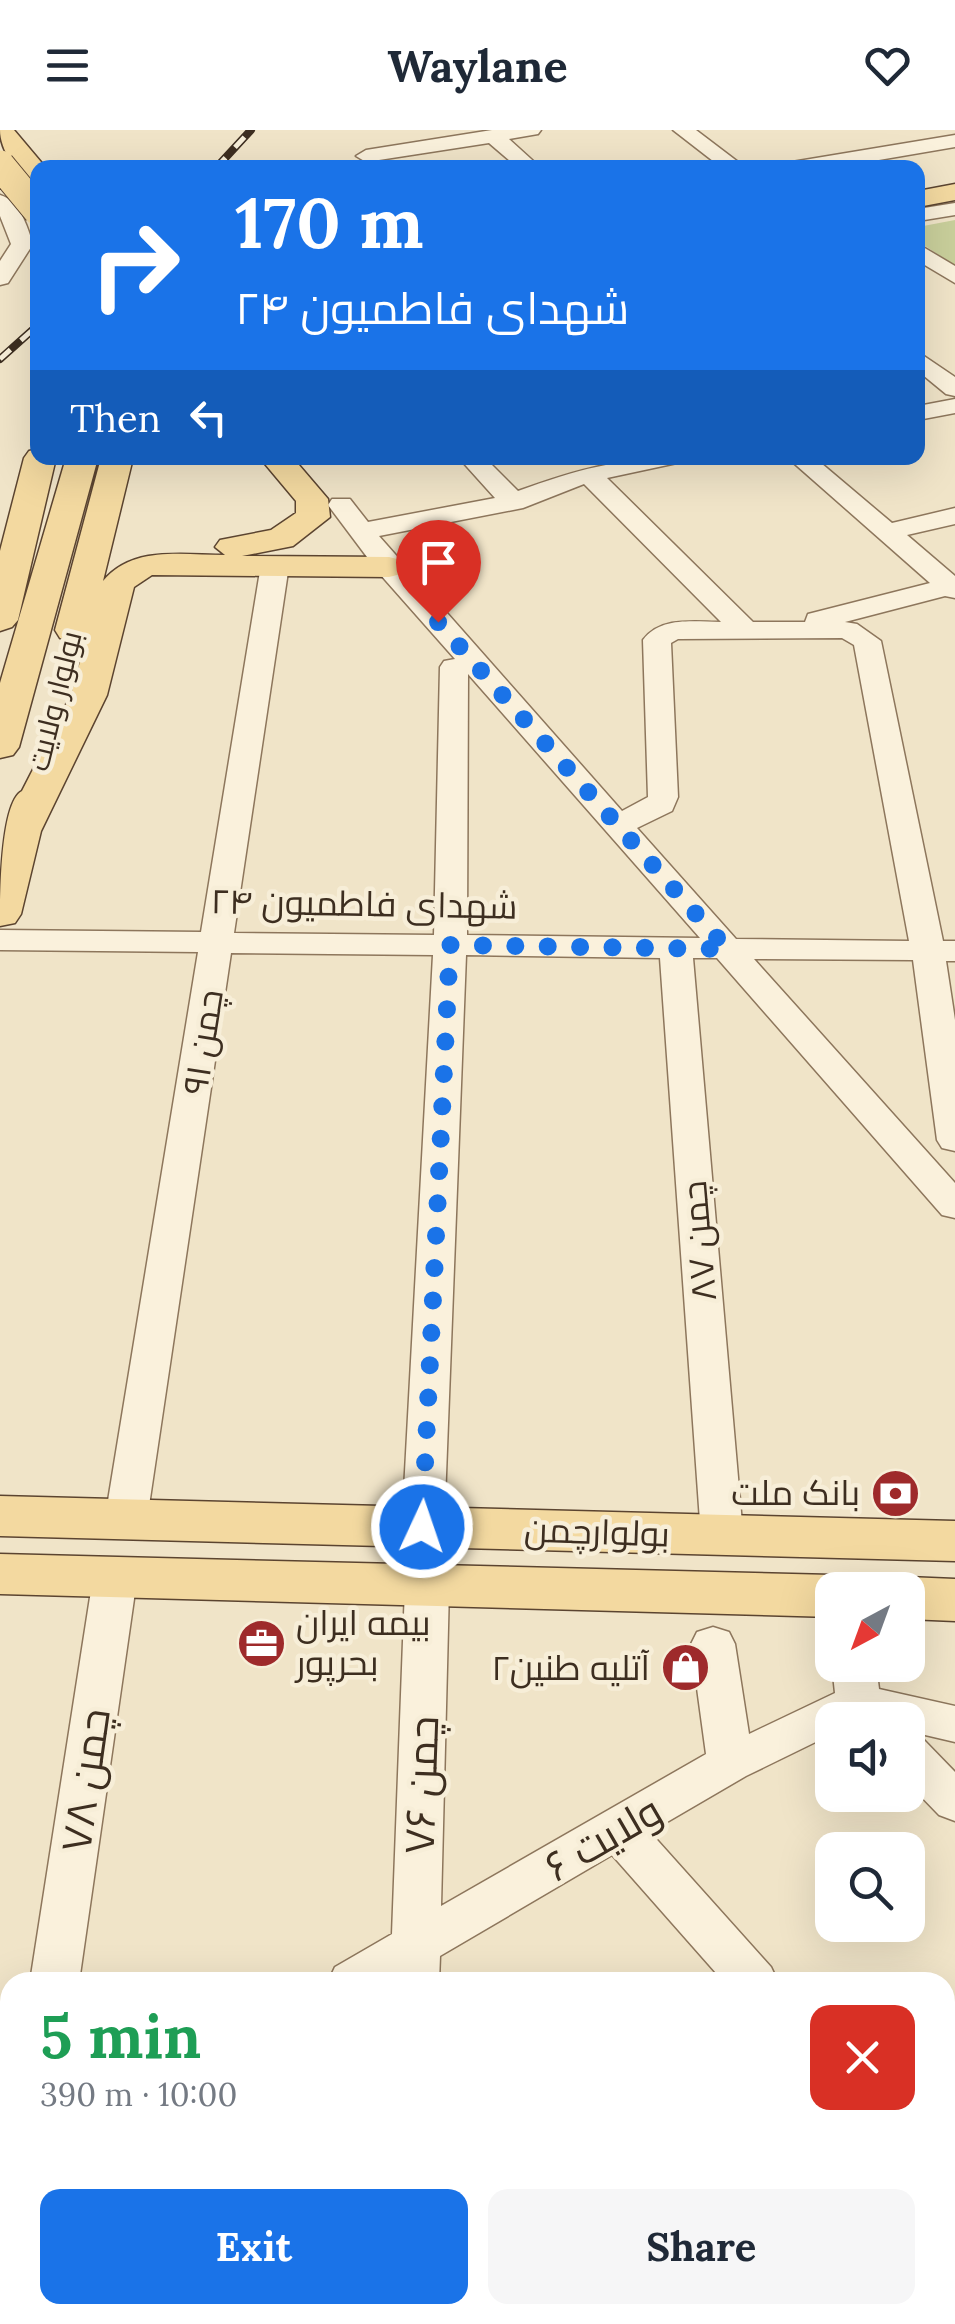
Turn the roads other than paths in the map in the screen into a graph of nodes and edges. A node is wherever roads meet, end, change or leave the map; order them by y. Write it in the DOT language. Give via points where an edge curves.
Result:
graph roads {
  1 [pos="0,130"];
  2 [pos="26,130"];
  3 [pos="360,130"];
  4 [pos="380,130"];
  5 [pos="531,130"];
  6 [pos="683,130"];
  7 [pos="858,130"];
  8 [pos="493,136"];
  9 [pos="955,140"];
  10 [pos="891,151"];
  11 [pos="50,160"];
  12 [pos="347,160"];
  13 [pos="365,160"];
  14 [pos="374,160"];
  15 [pos="522,160"];
  16 [pos="725,160"];
  17 [pos="839,160"];
  18 [pos="0,165"];
  19 [pos="955,165"];
  20 [pos="30,166"];
  21 [pos="925,171"];
  22 [pos="0,192"];
  23 [pos="30,192"];
  24 [pos="955,192"];
  25 [pos="925,197"];
  26 [pos="0,201"];
  27 [pos="30,201"];
  28 [pos="955,209"];
  29 [pos="925,214"];
  30 [pos="925,256"];
  31 [pos="30,258"];
  32 [pos="955,276"];
  33 [pos="0,278"];
  34 [pos="0,297"];
  35 [pos="925,365"];
  36 [pos="955,389"];
  37 [pos="955,406"];
  38 [pos="925,412"];
  39 [pos="38,465"];
  40 [pos="282,465"];
  41 [pos="308,465"];
  42 [pos="478,465"];
  43 [pos="618,465"];
  44 [pos="808,465"];
  45 [pos="588,474"];
  46 [pos="97,481"];
  47 [pos="514,502"];
  48 [pos="955,516"];
  49 [pos="351,518"];
  50 [pos="888,532"];
  51 [pos="268,564"];
  52 [pos="389,566"];
  53 [pos="953,588"];
  54 [pos="0,620"];
  55 [pos="783,629"];
  56 [pos="744,630"];
  57 [pos="454,667"];
  58 [pos="0,746"];
  59 [pos="618,824"];
  60 [pos="22,830"];
  61 [pos="0,914"];
  62 [pos="0,940"];
  63 [pos="218,943"];
  64 [pos="450,945"];
  65 [pos="676,948"];
  66 [pos="727,949"];
  67 [pos="942,951"];
  68 [pos="955,1140"];
  69 [pos="955,1206"];
  70 [pos="9,1509"];
  71 [pos="126,1519"];
  72 [pos="422,1527"];
  73 [pos="722,1535"];
  74 [pos="950,1537"];
  75 [pos="0,1574"];
  76 [pos="58,1576"];
  77 [pos="115,1578"];
  78 [pos="427,1588"];
  79 [pos="0,1595"];
  80 [pos="815,1596"];
  81 [pos="925,1599"];
  82 [pos="955,1600"];
  83 [pos="712,1644"];
  84 [pos="862,1696"];
  85 [pos="955,1724"];
  86 [pos="730,1763"];
  87 [pos="925,1771"];
  88 [pos="955,1802"];
  89 [pos="618,1828"];
  90 [pos="416,1965"];
  91 [pos="56,1972"];
  92 [pos="390,1972"];
  93 [pos="745,1972"];
  1 -- 20 [label="main road"];
  2 -- 11 [label="main road"];
  3 -- 12 [label="street"];
  4 -- 13 [label="street"];
  5 -- 8 [label="street"];
  6 -- 16 [label="street"];
  7 -- 10 [label="street"];
  8 -- 14 [label="street"];
  8 -- 15 [label="street"];
  9 -- 10 [label="street"];
  10 -- 17 [label="street"];
  18 -- 27 [label="main road, bridge"];
  19 -- 21 [label="main road"];
  22 -- 23 [label="main road"];
  24 -- 25 [label="main road"];
  26 -- 33 [label="street" via="22,244"];
  28 -- 29 [label="street"];
  30 -- 32 [label="street"];
  31 -- 34 [label="street"];
  35 -- 36 [label="street"];
  37 -- 38 [label="street"];
  39 -- 54 [label="main road"];
  40 -- 46 [label="main road" via="312,499 312,517 282,539 249,546 176,548 128,536 114,527"];
  41 -- 49 [label="main road"];
  42 -- 47 [label="street"];
  43 -- 45 [label="street"];
  44 -- 50 [label="street"];
  45 -- 47 [label="street"];
  45 -- 56 [label="street"];
  46 -- 58 [label="main road, بولوار ولایت"];
  46 -- 60 [label="main road, بولوار ولایت"];
  47 -- 49 [label="street"];
  48 -- 50 [label="street"];
  49 -- 51 [label="main road" via="334,536"];
  49 -- 52 [label="street"];
  50 -- 53 [label="street"];
  51 -- 52 [label="main road"];
  51 -- 60 [label="main road" via="147,565 118,584 89,695"];
  51 -- 63 [label="street, چمن ۹۱"];
  52 -- 59 [label="street"];
  53 -- 55 [label="street"];
  55 -- 56 [label="street"];
  55 -- 67 [label="street" via="847,630 866,641"];
  56 -- 59 [label="street" via="672,631 657,640 662,804"];
  57 -- 64 [label="street"];
  59 -- 66 [label="street"];
  60 -- 61 [label="main road, بولوار ولایت"];
  62 -- 63 [label="street, شهدای فاطمیون ۲۴"];
  63 -- 64 [label="street, شهدای فاطمیون ۲۴"];
  63 -- 71 [label="street, چمن ۹۱"];
  64 -- 65 [label="street, شهدای فاطمیون ۲۴"];
  64 -- 72 [label="street"];
  65 -- 66 [label="street, شهدای فاطمیون ۲۴"];
  65 -- 73 [label="street, چمن ۸۷"];
  66 -- 67 [label="street, شهدای فاطمیون ۲۴"];
  66 -- 69 [label="street"];
  67 -- 68 [label="street"];
  70 -- 71 [label="main road, بولوارچمن"];
  71 -- 72 [label="main road, بولوارچمن"];
  72 -- 73 [label="main road, بولوارچمن"];
  73 -- 74 [label="main road, بولوارچمن"];
  75 -- 76 [label="main road, بولوارچمن"];
  76 -- 77 [label="main road, بولوارچمن"];
  76 -- 79 [label="main road"];
  77 -- 78 [label="main road, بولوارچمن"];
  77 -- 91 [label="street, چمن ۷۸"];
  78 -- 80 [label="main road, بولوارچمن"];
  78 -- 90 [label="street, چمن ۷۶"];
  81 -- 82 [label="main road"];
  83 -- 86 [label="street"];
  84 -- 85 [label="street"];
  84 -- 86 [label="street, ولایت ۶"];
  86 -- 89 [label="street, ولایت ۶"];
  87 -- 88 [label="street"];
  89 -- 90 [label="street, ولایت ۶"];
  89 -- 93 [label="street"];
  90 -- 92 [label="street, ولایت ۶"];
}
